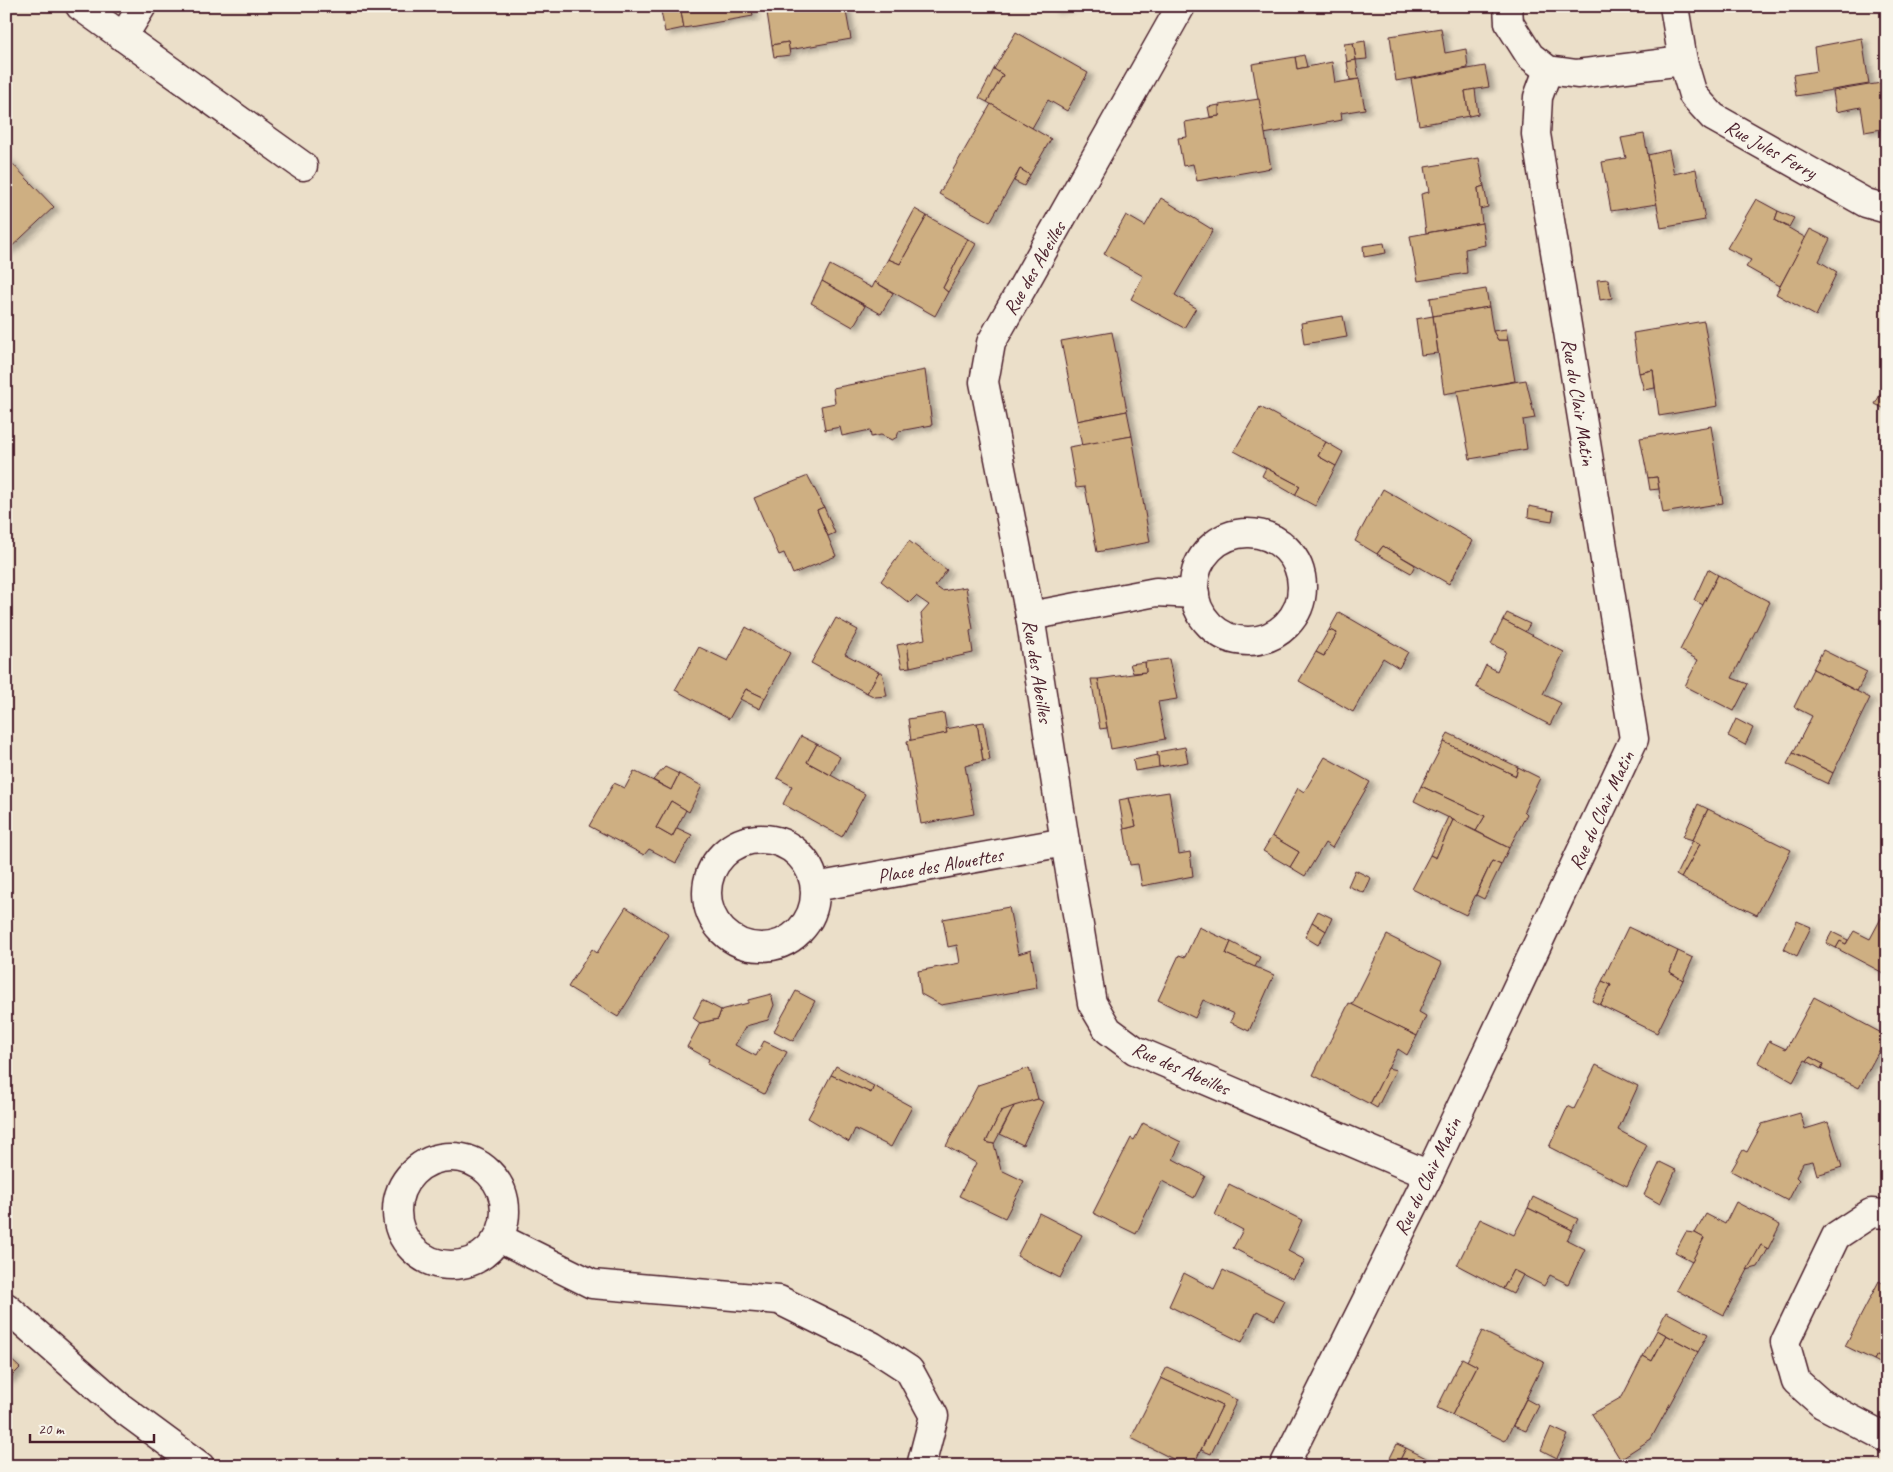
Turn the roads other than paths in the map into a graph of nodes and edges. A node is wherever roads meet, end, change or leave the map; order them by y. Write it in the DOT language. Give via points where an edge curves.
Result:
graph roads {
  1 [pos="80,6"];
  2 [pos="142,6"];
  3 [pos="1181,6"];
  4 [pos="1508,6"];
  5 [pos="1674,6"];
  6 [pos="123,37"];
  7 [pos="1683,61"];
  8 [pos="1548,70"];
  9 [pos="303,166"];
  10 [pos="1887,209"];
  11 [pos="1195,594"];
  12 [pos="1030,616"];
  13 [pos="1065,842"];
  14 [pos="816,887"];
  15 [pos="1429,1175"];
  16 [pos="1887,1214"];
  17 [pos="499,1238"];
  18 [pos="6,1307"];
  19 [pos="1887,1438"];
  20 [pos="200,1466"];
  21 [pos="921,1466"];
  22 [pos="1284,1466"];
  1 -- 6 [label="street"];
  2 -- 6 [label="street"];
  3 -- 12 [label="street, Rue des Abeilles" via="991,343 984,382"];
  4 -- 8 [label="street" via="1509,23 1530,56"];
  5 -- 7 [label="street, Rue Jules Ferry"];
  6 -- 9 [label="street"];
  7 -- 8 [label="street" via="1577,74"];
  7 -- 10 [label="street, Rue Jules Ferry" via="1693,95 1713,116 1866,203"];
  8 -- 15 [label="street, Rue du Clair Matin" via="1538,97 1536,134 1634,739"];
  11 -- 12 [label="street" via="1156,592"];
  12 -- 13 [label="street, Rue des Abeilles"];
  13 -- 14 [label="street, Place des Alouettes"];
  13 -- 15 [label="street, Rue des Abeilles" via="1092,1003 1108,1030 1135,1050"];
  15 -- 22 [label="street, Rue du Clair Matin"];
  16 -- 19 [label="street" via="1872,1214 1836,1236 1785,1342 1796,1381 1822,1404"];
  17 -- 21 [label="street" via="592,1284 779,1300 872,1346 909,1370 934,1416"];
  18 -- 20 [label="street" via="120,1407"];
}
